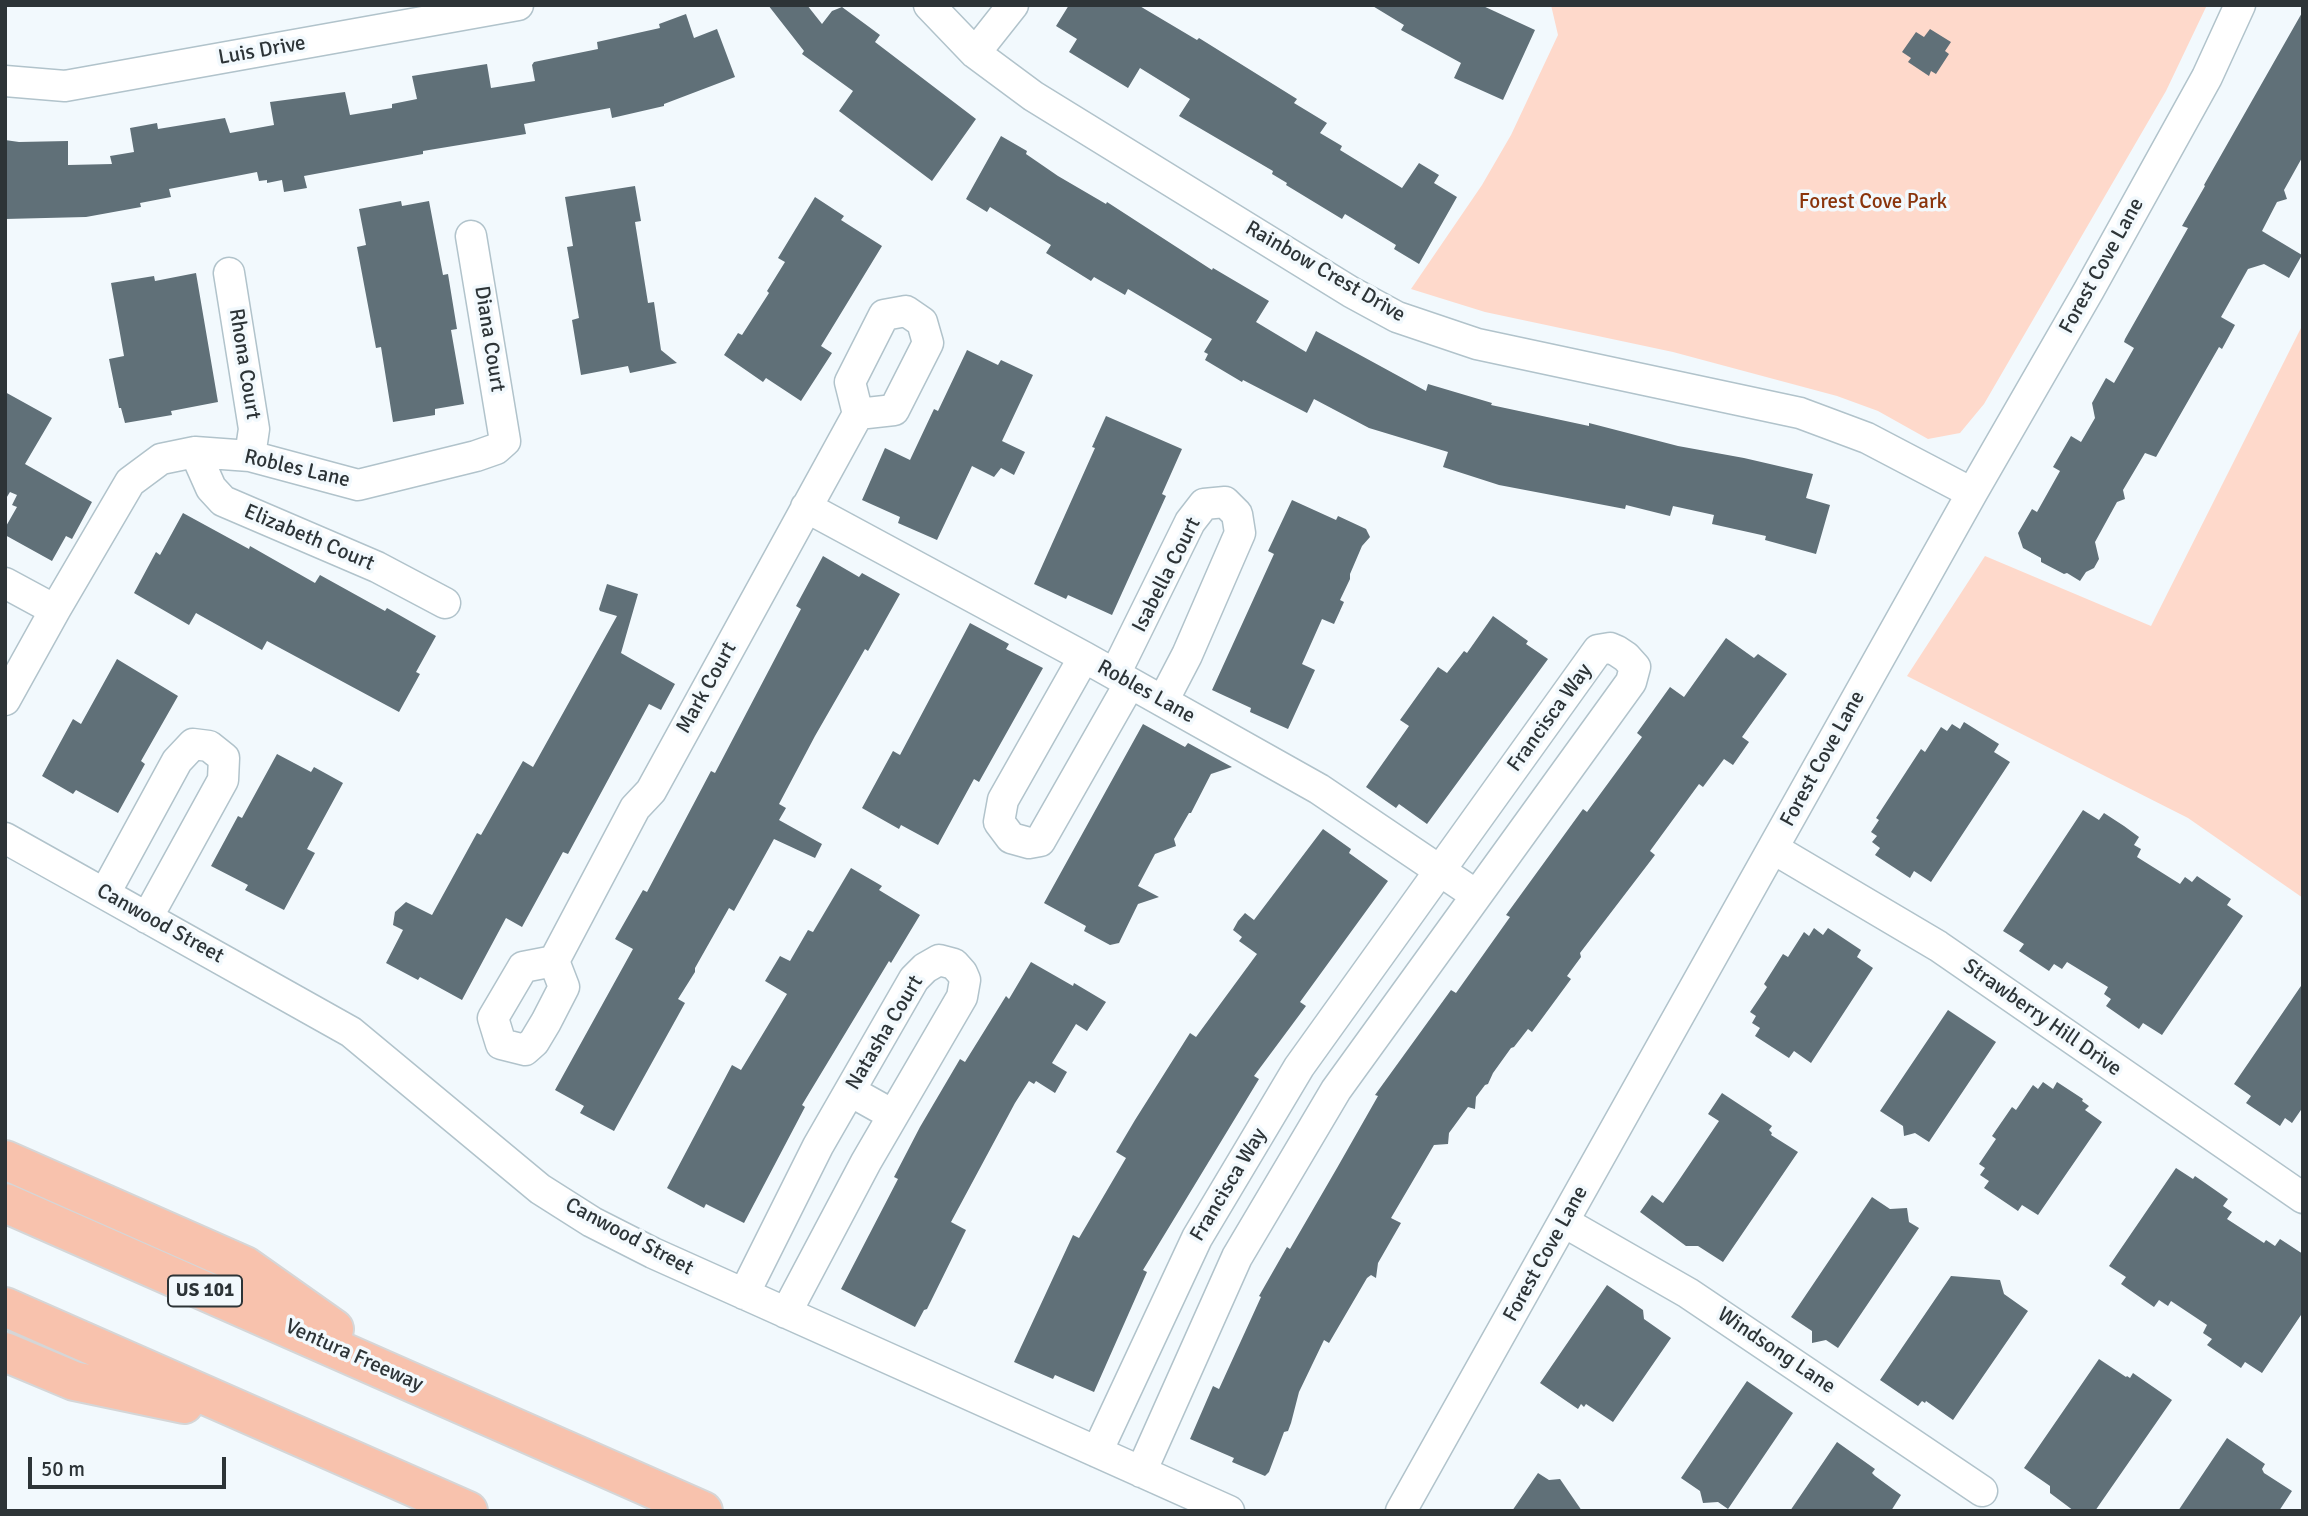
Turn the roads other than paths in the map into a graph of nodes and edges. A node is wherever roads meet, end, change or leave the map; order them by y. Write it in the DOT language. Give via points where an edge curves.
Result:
graph roads {
  1 [pos="519,5"];
  2 [pos="929,5"];
  3 [pos="1013,5"];
  4 [pos="2240,5"];
  5 [pos="975,53"];
  6 [pos="5,81"];
  7 [pos="471,236"];
  8 [pos="229,273"];
  9 [pos="858,414"];
  10 [pos="505,441"];
  11 [pos="195,452"];
  12 [pos="250,456"];
  13 [pos="1972,493"];
  14 [pos="806,507"];
  15 [pos="5,583"];
  16 [pos="445,603"];
  17 [pos="55,610"];
  18 [pos="1084,657"];
  19 [pos="1123,679"];
  20 [pos="5,699"];
  21 [pos="1163,701"];
  22 [pos="5,838"];
  23 [pos="1774,849"];
  24 [pos="1440,870"];
  25 [pos="105,893"];
  26 [pos="1476,895"];
  27 [pos="147,918"];
  28 [pos="554,961"];
  29 [pos="1299,1068"];
  30 [pos="1336,1090"];
  31 [pos="850,1091"];
  32 [pos="893,1115"];
  33 [pos="5,1160"];
  34 [pos="2303,1198"];
  35 [pos="5,1203"];
  36 [pos="1564,1222"];
  37 [pos="1197,1238"];
  38 [pos="1237,1257"];
  39 [pos="744,1294"];
  40 [pos="5,1307"];
  41 [pos="786,1313"];
  42 [pos="5,1352"];
  43 [pos="405,1378"];
  44 [pos="264,1421"];
  45 [pos="1097,1452"];
  46 [pos="1141,1472"];
  47 [pos="1982,1491"];
  48 [pos="468,1511"];
  49 [pos="703,1511"];
  50 [pos="1229,1511"];
  51 [pos="1401,1511"];
  1 -- 6 [label="street, Luis Drive" via="65,86"];
  2 -- 5 [label="street, Rainbow Crest Drive"];
  3 -- 5 [label="street"];
  4 -- 13 [label="street, Forest Cove Lane" via="2207,77"];
  5 -- 13 [label="street, Rainbow Crest Drive" via="1033,96 1397,317 1477,344 1800,413 1867,438"];
  7 -- 10 [label="street, Diana Court"];
  8 -- 12 [label="street, Rhona Court" via="254,429"];
  9 -- 14 [label="street, Mark Court"];
  10 -- 12 [label="street, Robles Lane" via="476,456 358,485"];
  11 -- 12 [label="street, Robles Lane"];
  11 -- 16 [label="street, Elizabeth Court" via="211,488 223,501 377,567"];
  11 -- 17 [label="street, Robles Lane" via="161,459 130,482"];
  13 -- 23 [label="street, Forest Cove Lane"];
  14 -- 18 [label="street, Robles Lane"];
  14 -- 28 [label="street, Mark Court"];
  15 -- 17 [label="street"];
  17 -- 20 [label="street, Robles Lane"];
  18 -- 19 [label="street, Robles Lane"];
  18 -- 19 [label="street, Isabella Court" via="1003,800 999,822 1011,838 1040,841"];
  19 -- 21 [label="street, Robles Lane"];
  19 -- 21 [label="street, Isabella Court" via="1190,522 1204,504 1225,502 1237,514 1240,533"];
  21 -- 24 [label="street, Robles Lane" via="1319,789"];
  22 -- 25 [label="street, Canwood Street"];
  23 -- 34 [label="street, Strawberry Hill Drive" via="1938,946"];
  23 -- 36 [label="street, Forest Cove Lane"];
  24 -- 26 [label="street, Robles Lane"];
  24 -- 26 [label="street, Francisca Way" via="1598,650 1609,648 1626,657 1635,667 1631,682"];
  24 -- 29 [label="street, Francisca Way"];
  25 -- 27 [label="street, Canwood Street"];
  25 -- 27 [label="street" via="177,761 193,744 209,746 224,758 223,780"];
  26 -- 30 [label="street, Francisca Way"];
  27 -- 39 [label="street, Canwood Street" via="351,1032 540,1189 592,1222"];
  29 -- 30 [label="street"];
  29 -- 37 [label="street, Francisca Way"];
  30 -- 38 [label="street, Francisca Way"];
  31 -- 32 [label="street"];
  31 -- 32 [label="street, Natasha Court" via="914,979 939,961 954,964 965,980 962,998"];
  31 -- 39 [label="street, Natasha Court"];
  32 -- 41 [label="street, Natasha Court"];
  33 -- 43 [label="highway" via="245,1266"];
  35 -- 43 [label="highway, Ventura Freeway / US 101"];
  36 -- 47 [label="street, Windsong Lane" via="1688,1293"];
  36 -- 51 [label="street, Forest Cove Lane"];
  37 -- 38 [label="street"];
  37 -- 45 [label="street, Francisca Way"];
  38 -- 46 [label="street, Francisca Way"];
  39 -- 41 [label="street, Canwood Street"];
  40 -- 44 [label="highway"];
  41 -- 45 [label="street, Canwood Street"];
  42 -- 44 [label="highway" via="74,1381"];
  43 -- 49 [label="highway, Ventura Freeway / US 101"];
  44 -- 48 [label="highway"];
  45 -- 46 [label="street, Canwood Street"];
  46 -- 50 [label="street, Canwood Street"];
}
